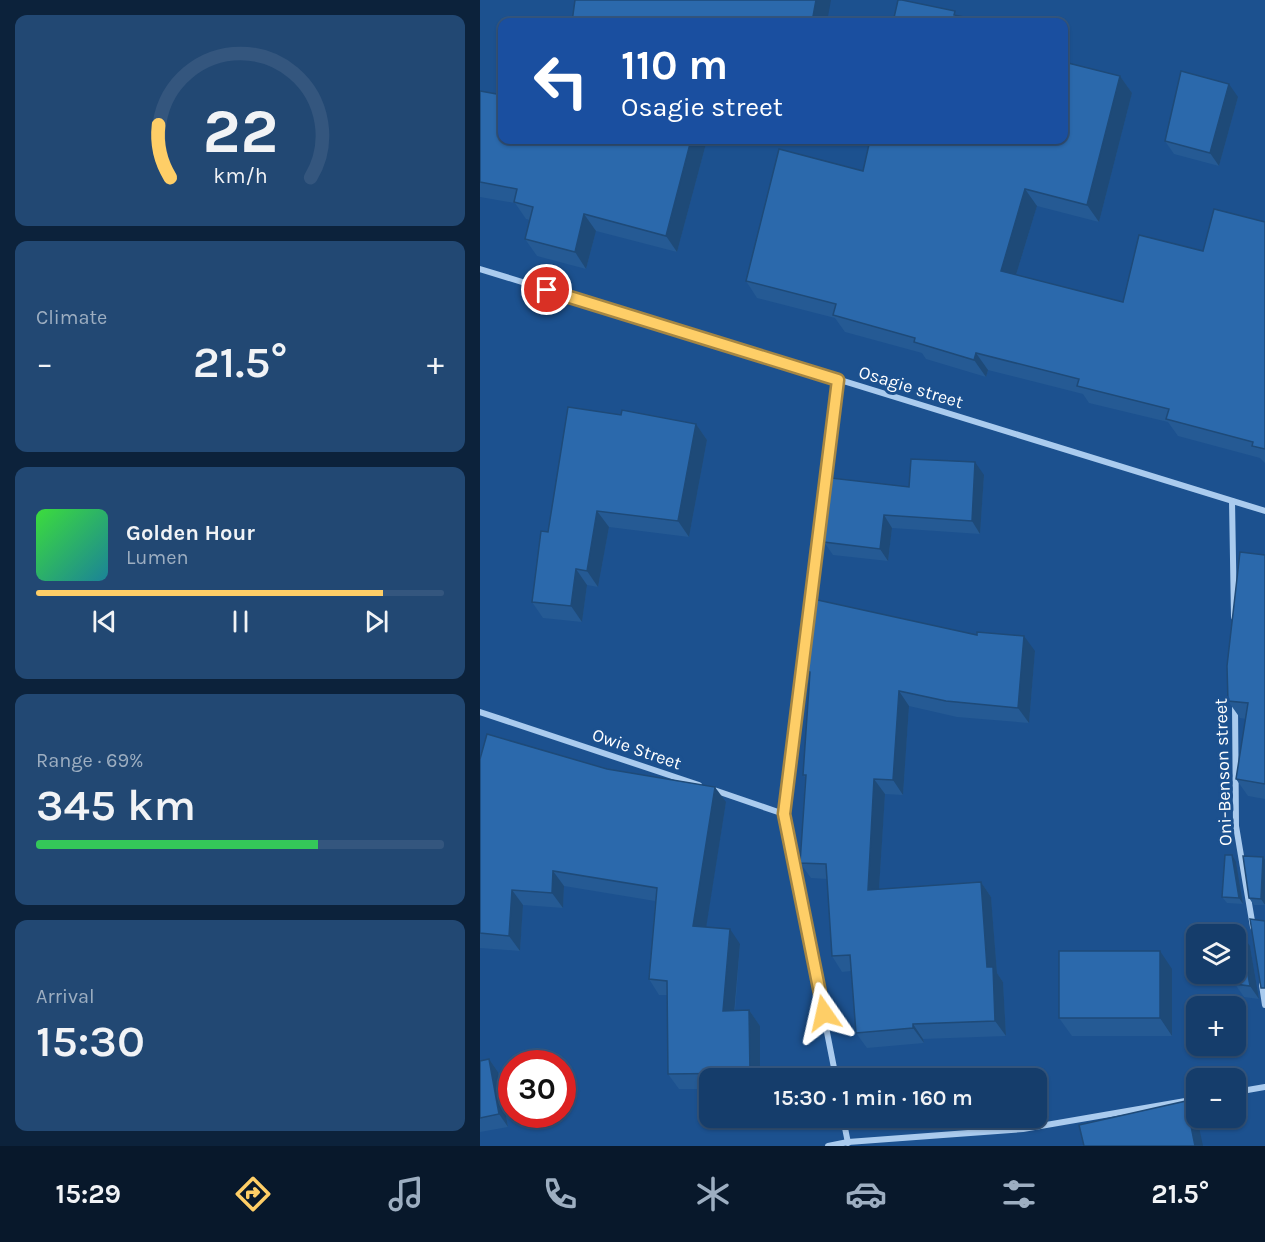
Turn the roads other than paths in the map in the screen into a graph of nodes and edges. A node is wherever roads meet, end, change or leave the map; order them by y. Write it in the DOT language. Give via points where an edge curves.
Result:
graph roads {
  1 [pos="480,269"];
  2 [pos="838,380"];
  3 [pos="1232,501"];
  4 [pos="1265,511"];
  5 [pos="1234,628"];
  6 [pos="806,638"];
  7 [pos="803,662"];
  8 [pos="1235,698"];
  9 [pos="480,712"];
  10 [pos="784,814"];
  11 [pos="1254,938"];
  12 [pos="1261,983"];
  13 [pos="1265,1005"];
  14 [pos="834,1068"];
  15 [pos="1265,1087"];
  16 [pos="1246,1090"];
  17 [pos="1186,1100"];
  18 [pos="845,1128"];
  19 [pos="848,1144"];
  20 [pos="828,1146"];
  1 -- 2 [label="street, Osagie street"];
  2 -- 3 [label="street, Osagie street"];
  2 -- 6 [label="street"];
  3 -- 4 [label="street, Osagie street"];
  3 -- 5 [label="street"];
  7 -- 10 [label="street"];
  8 -- 11 [label="street, Oni-Benson street" via="1236,826"];
  9 -- 10 [label="street, Owie Street"];
  10 -- 14 [label="street"];
  12 -- 13 [label="street"];
  15 -- 16 [label="street"];
  17 -- 19 [label="street" via="1023,1129"];
  18 -- 19 [label="street"];
  19 -- 20 [label="street"];
}
